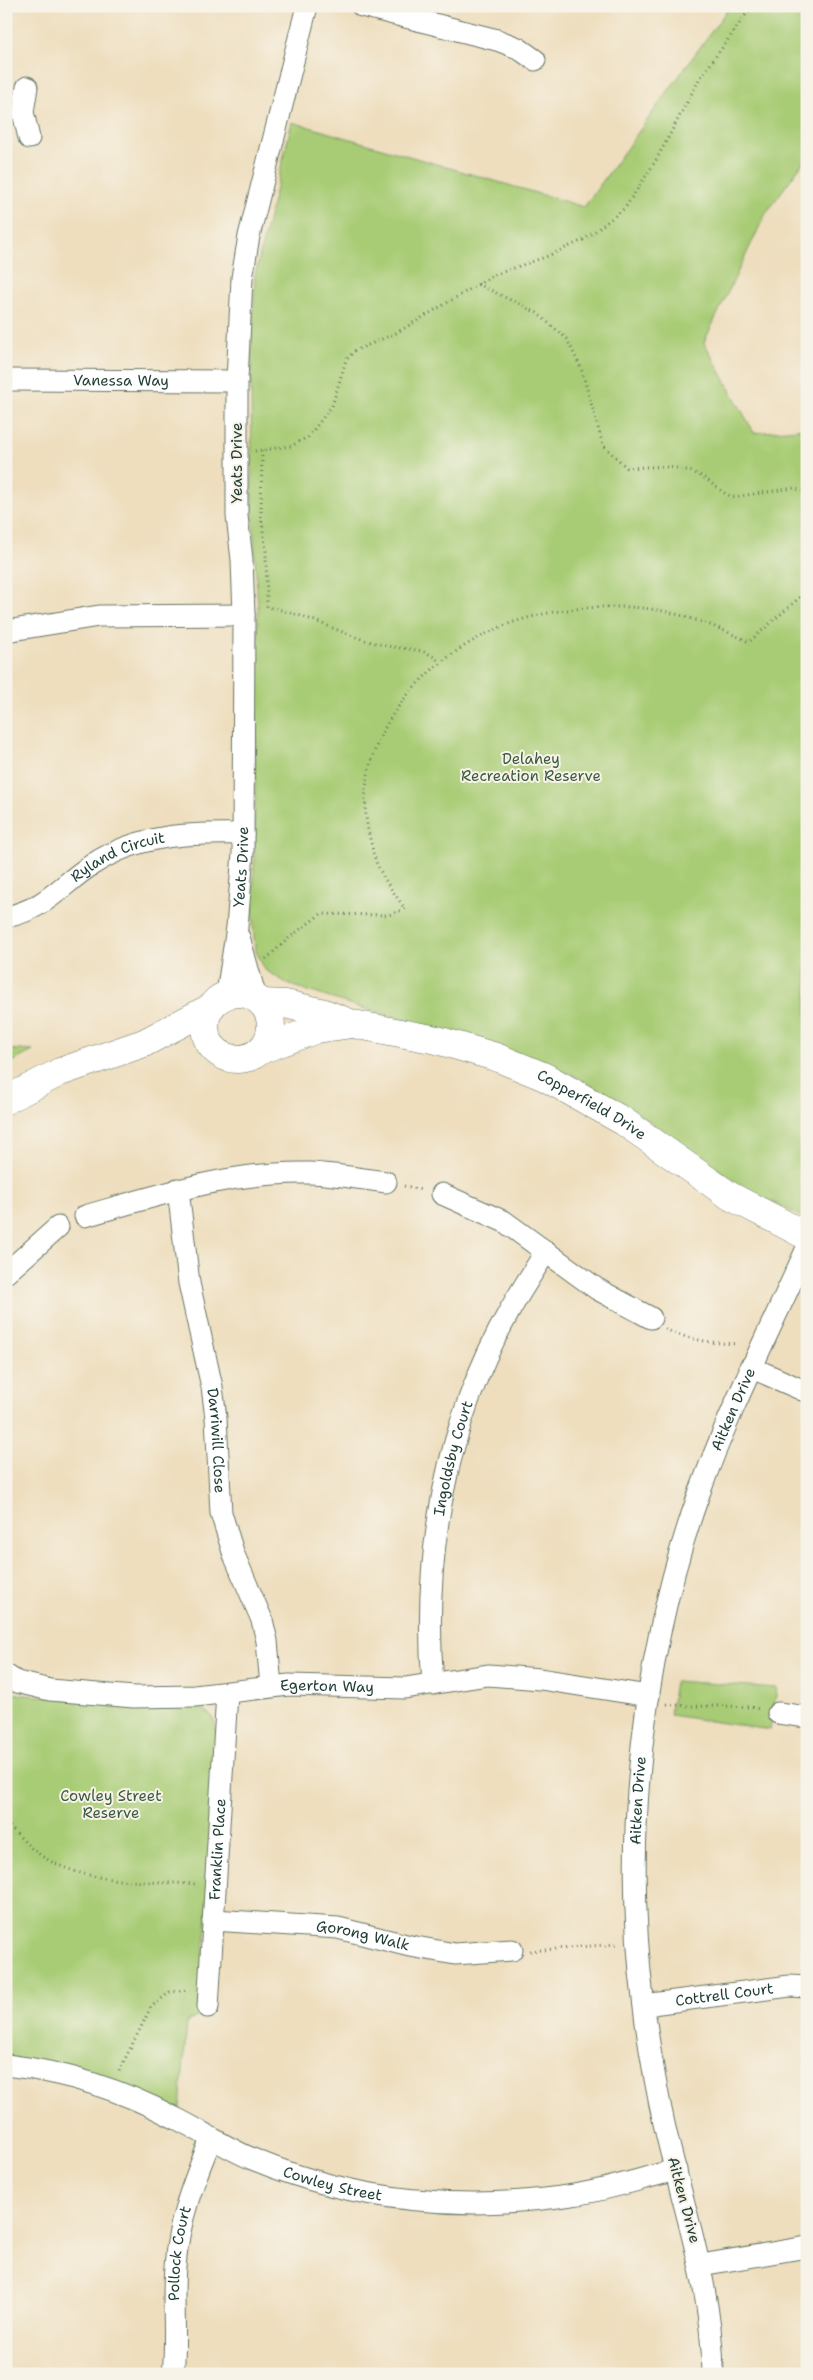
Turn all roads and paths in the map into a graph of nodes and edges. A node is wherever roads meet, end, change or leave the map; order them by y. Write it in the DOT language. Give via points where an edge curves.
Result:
graph roads {
  1 [pos="307,6"];
  2 [pos="362,6"];
  3 [pos="752,6"];
  4 [pos="535,60"];
  5 [pos="28,87"];
  6 [pos="14,112"];
  7 [pos="29,138"];
  8 [pos="478,284"];
  9 [pos="6,380"];
  10 [pos="237,381"];
  11 [pos="262,451"];
  12 [pos="238,452"];
  13 [pos="807,504"];
  14 [pos="807,590"];
  15 [pos="244,615"];
  16 [pos="6,631"];
  17 [pos="440,663"];
  18 [pos="243,834"];
  19 [pos="6,917"];
  20 [pos="237,927"];
  21 [pos="246,966"];
  22 [pos="259,1000"];
  23 [pos="219,1001"];
  24 [pos="353,1024"];
  25 [pos="144,1043"];
  26 [pos="211,1046"];
  27 [pos="263,1049"];
  28 [pos="6,1100"];
  29 [pos="386,1182"];
  30 [pos="178,1189"];
  31 [pos="442,1194"];
  32 [pos="85,1216"];
  33 [pos="58,1227"];
  34 [pos="807,1236"];
  35 [pos="807,1248"];
  36 [pos="546,1251"];
  37 [pos="6,1274"];
  38 [pos="651,1318"];
  39 [pos="737,1344"];
  40 [pos="750,1367"];
  41 [pos="807,1392"];
  42 [pos="6,1674"];
  43 [pos="432,1684"];
  44 [pos="271,1686"];
  45 [pos="227,1693"];
  46 [pos="649,1696"];
  47 [pos="778,1713"];
  48 [pos="807,1717"];
  49 [pos="6,1823"];
  50 [pos="215,1885"];
  51 [pos="213,1920"];
  52 [pos="617,1944"];
  53 [pos="512,1950"];
  54 [pos="807,1987"];
  55 [pos="208,1998"];
  56 [pos="644,2005"];
  57 [pos="6,2065"];
  58 [pos="109,2089"];
  59 [pos="211,2138"];
  60 [pos="676,2170"];
  61 [pos="807,2247"];
  62 [pos="701,2265"];
  63 [pos="174,2374"];
  64 [pos="713,2374"];
  1 -- 10 [label="street, Yeats Drive" via="249,236 242,278"];
  2 -- 4 [label="street" via="497,40 518,48"];
  3 -- 8 [label="path" via="699,80 655,162 625,208 585,239"];
  5 -- 6 [label="street"];
  6 -- 7 [label="street"];
  8 -- 11 [label="path" via="396,333 354,352 346,360 332,406 308,438 291,446"];
  8 -- 13 [label="path" via="537,313 567,339 580,368 603,445 627,468 670,467 698,474 724,494 734,497 794,488 804,492"];
  9 -- 10 [label="street, Vanessa Way"];
  10 -- 12 [label="street, Yeats Drive"];
  11 -- 12 [label="path"];
  11 -- 17 [label="path" via="261,517 266,550 267,608 298,613 386,646 429,653"];
  12 -- 15 [label="street, Yeats Drive" via="237,516"];
  14 -- 17 [label="path" via="749,642 725,630 678,615 625,607 596,607 513,623 484,635"];
  15 -- 16 [label="street" via="98,616"];
  15 -- 18 [label="street, Yeats Drive"];
  17 -- 21 [label="path" via="400,702 385,726 368,770 365,808 372,847 377,863 406,909 389,915 321,914 258,967"];
  18 -- 19 [label="street, Ryland Circuit" via="179,834 136,843 92,864 44,902"];
  18 -- 20 [label="street, Yeats Drive"];
  20 -- 21 [label="street, Yeats Drive"];
  20 -- 23 [label="street, Yeats Drive"];
  21 -- 22 [label="street, Yeats Drive"];
  22 -- 23 [label="street" via="237,992"];
  22 -- 24 [label="street, Copperfield Drive" via="324,1013"];
  22 -- 27 [label="street" via="271,1020 270,1036"];
  23 -- 25 [label="street"];
  23 -- 26 [label="street" via="205,1027"];
  24 -- 27 [label="street, Copperfield Drive" via="317,1029"];
  24 -- 34 [label="street, Copperfield Drive" via="467,1048 545,1077 623,1121 730,1196"];
  25 -- 26 [label="street" via="176,1040"];
  25 -- 28 [label="street" via="60,1072"];
  26 -- 27 [label="street" via="227,1058 236,1060 255,1055"];
  29 -- 30 [label="street" via="311,1173 261,1174"];
  29 -- 31 [label="path"];
  30 -- 32 [label="street"];
  30 -- 44 [label="street, Darriwill Close" via="189,1283 216,1418 220,1513 262,1620"];
  31 -- 36 [label="street" via="505,1222"];
  33 -- 37 [label="street"];
  35 -- 40 [label="street, Aitken Drive"];
  36 -- 38 [label="street" via="597,1289"];
  36 -- 43 [label="street, Ingoldsby Court" via="509,1311 478,1379 445,1476 431,1576"];
  38 -- 39 [label="path" via="683,1337"];
  40 -- 41 [label="street"];
  40 -- 46 [label="street, Aitken Drive" via="687,1530 662,1627"];
  42 -- 45 [label="street, Egerton Way" via="26,1686 98,1695 165,1698"];
  43 -- 44 [label="street, Egerton Way" via="390,1688"];
  43 -- 46 [label="street, Egerton Way" via="488,1675 540,1678"];
  44 -- 45 [label="street, Egerton Way"];
  45 -- 50 [label="street, Franklin Place"];
  46 -- 47 [label="path" via="663,1703 682,1706 732,1705"];
  46 -- 56 [label="street, Aitken Drive" via="637,1814 636,1902"];
  47 -- 48 [label="street"];
  49 -- 50 [label="path" via="40,1855 68,1868 109,1878"];
  50 -- 51 [label="street, Franklin Place"];
  51 -- 53 [label="street, Gorong Walk" via="338,1928 455,1954"];
  51 -- 55 [label="street, Franklin Place"];
  52 -- 53 [label="path"];
  54 -- 56 [label="street, Cottrell Court" via="790,1986"];
  55 -- 58 [label="path" via="178,1990 157,2000"];
  56 -- 60 [label="street, Aitken Drive" via="656,2084"];
  57 -- 58 [label="street, Cowley Street" via="53,2073"];
  58 -- 59 [label="street, Cowley Street" via="176,2118"];
  59 -- 60 [label="street, Cowley Street" via="253,2160 319,2183 392,2198 452,2203 529,2201 566,2196"];
  59 -- 63 [label="street, Pollock Court" via="192,2186 178,2240 173,2291"];
  60 -- 62 [label="street, Aitken Drive"];
  61 -- 62 [label="street"];
  62 -- 64 [label="street, Aitken Drive" via="711,2327"];
}
